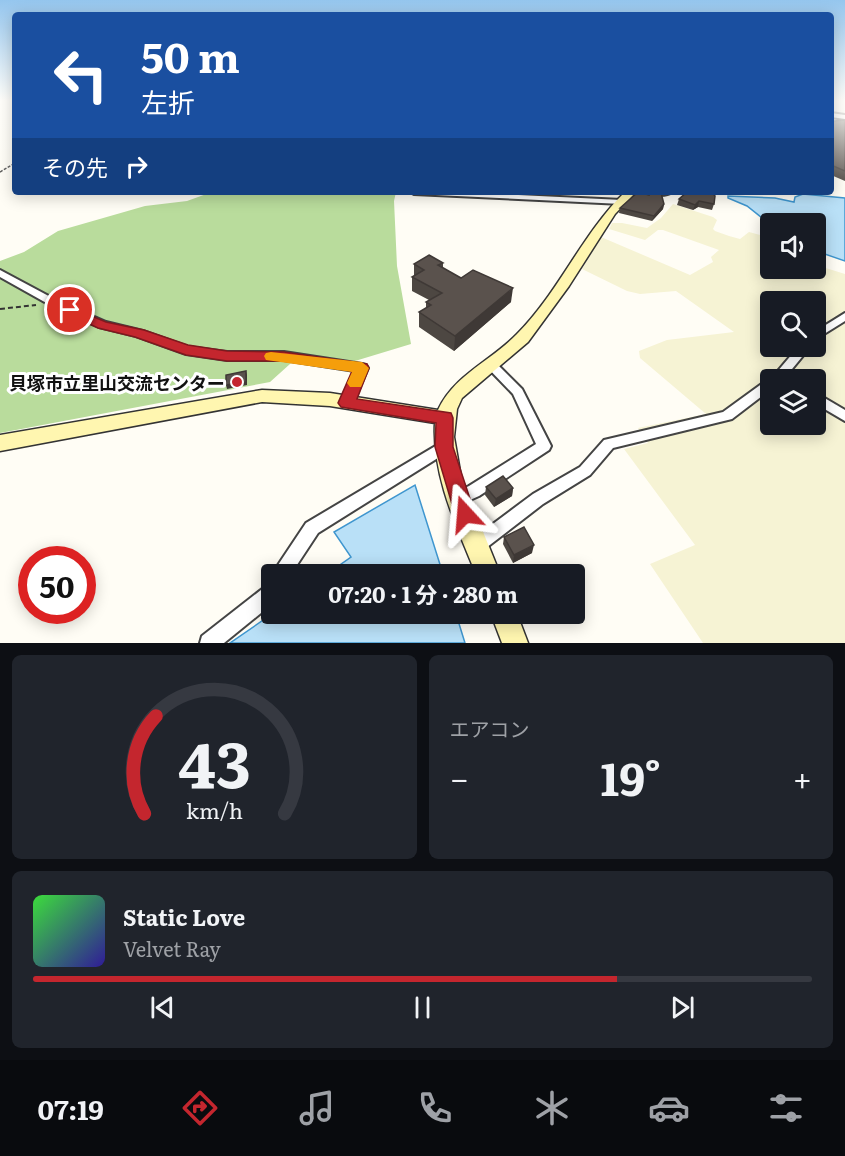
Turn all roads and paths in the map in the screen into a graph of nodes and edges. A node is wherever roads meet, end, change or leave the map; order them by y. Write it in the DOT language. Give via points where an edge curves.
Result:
graph roads {
  1 [pos="542,195"];
  2 [pos="627,197"];
  3 [pos="0,273"];
  4 [pos="54,303"];
  5 [pos="0,309"];
  6 [pos="845,316"];
  7 [pos="826,329"];
  8 [pos="797,357"];
  9 [pos="491,365"];
  10 [pos="788,369"];
  11 [pos="760,393"];
  12 [pos="347,403"];
  13 [pos="826,404"];
  14 [pos="845,416"];
  15 [pos="445,418"];
  16 [pos="0,443"];
  17 [pos="444,447"];
  18 [pos="459,498"];
  19 [pos="476,546"];
  20 [pos="289,564"];
  21 [pos="484,564"];
  22 [pos="261,600"];
  23 [pos="508,624"];
  24 [pos="209,643"];
  25 [pos="515,643"];
  1 -- 2 [label="street"];
  2 -- 9 [label="main road" via="606,220 522,338"];
  3 -- 4 [label="street"];
  4 -- 5 [label="path"];
  4 -- 12 [label="street" via="102,325 186,350 227,356 284,357 362,368"];
  6 -- 7 [label="street"];
  8 -- 10 [label="street"];
  9 -- 15 [label="main road" via="455,394"];
  9 -- 18 [label="street" via="518,392 544,446"];
  11 -- 19 [label="street" via="728,416 609,444 585,471 538,499"];
  12 -- 15 [label="main road"];
  12 -- 16 [label="main road" via="262,396"];
  13 -- 14 [label="street"];
  15 -- 17 [label="main road"];
  17 -- 18 [label="main road"];
  17 -- 20 [label="street" via="312,528"];
  18 -- 19 [label="main road"];
  19 -- 21 [label="main road"];
  22 -- 24 [label="street"];
  23 -- 25 [label="main road"];
}
